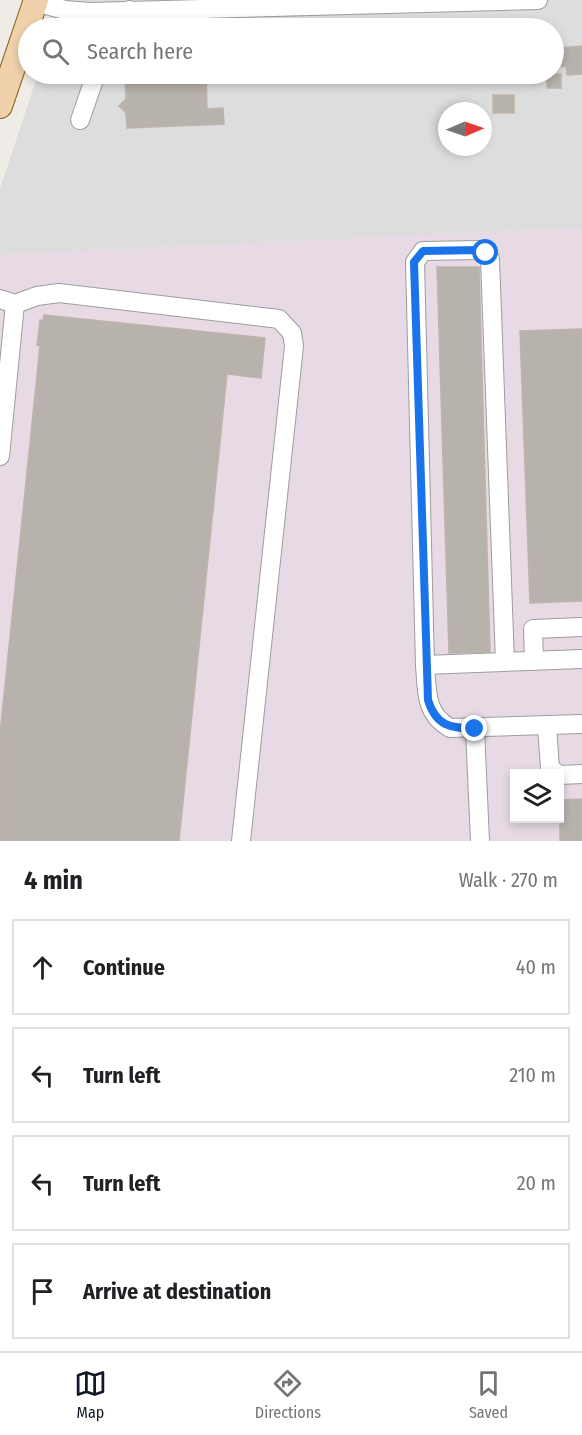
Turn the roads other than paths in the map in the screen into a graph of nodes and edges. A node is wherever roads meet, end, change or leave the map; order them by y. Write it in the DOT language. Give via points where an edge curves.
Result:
graph roads {
  1 [pos="538,0"];
  2 [pos="35,1"];
  3 [pos="129,10"];
  4 [pos="29,18"];
  5 [pos="129,18"];
  6 [pos="192,18"];
  7 [pos="218,18"];
  8 [pos="18,52"];
  9 [pos="93,84"];
  10 [pos="0,106"];
  11 [pos="80,120"];
  12 [pos="8,302"];
  13 [pos="7,322"];
  14 [pos="0,456"];
  15 [pos="582,627"];
  16 [pos="582,659"];
  17 [pos="534,661"];
  18 [pos="505,662"];
  19 [pos="425,665"];
  20 [pos="582,724"];
  21 [pos="547,726"];
  22 [pos="475,729"];
  23 [pos="552,769"];
  24 [pos="564,774"];
  25 [pos="582,774"];
  26 [pos="241,841"];
  27 [pos="480,841"];
  1 -- 7 [label="street"];
  2 -- 3 [label="street" via="65,10"];
  2 -- 4 [label="main road"];
  3 -- 5 [label="street"];
  3 -- 6 [label="street"];
  8 -- 10 [label="main road"];
  9 -- 11 [label="street"];
  12 -- 13 [label="street"];
  12 -- 26 [label="street" via="59,293 279,319 292,333 294,346"];
  13 -- 14 [label="street"];
  15 -- 17 [label="street" via="533,629"];
  16 -- 17 [label="street"];
  17 -- 18 [label="street"];
  18 -- 19 [label="street"];
  18 -- 19 [label="street" via="490,259 480,250 423,251 414,262"];
  19 -- 22 [label="street" via="431,711 450,728"];
  20 -- 21 [label="street"];
  21 -- 22 [label="street"];
  21 -- 23 [label="street"];
  22 -- 27 [label="street"];
  24 -- 25 [label="street"];
}
